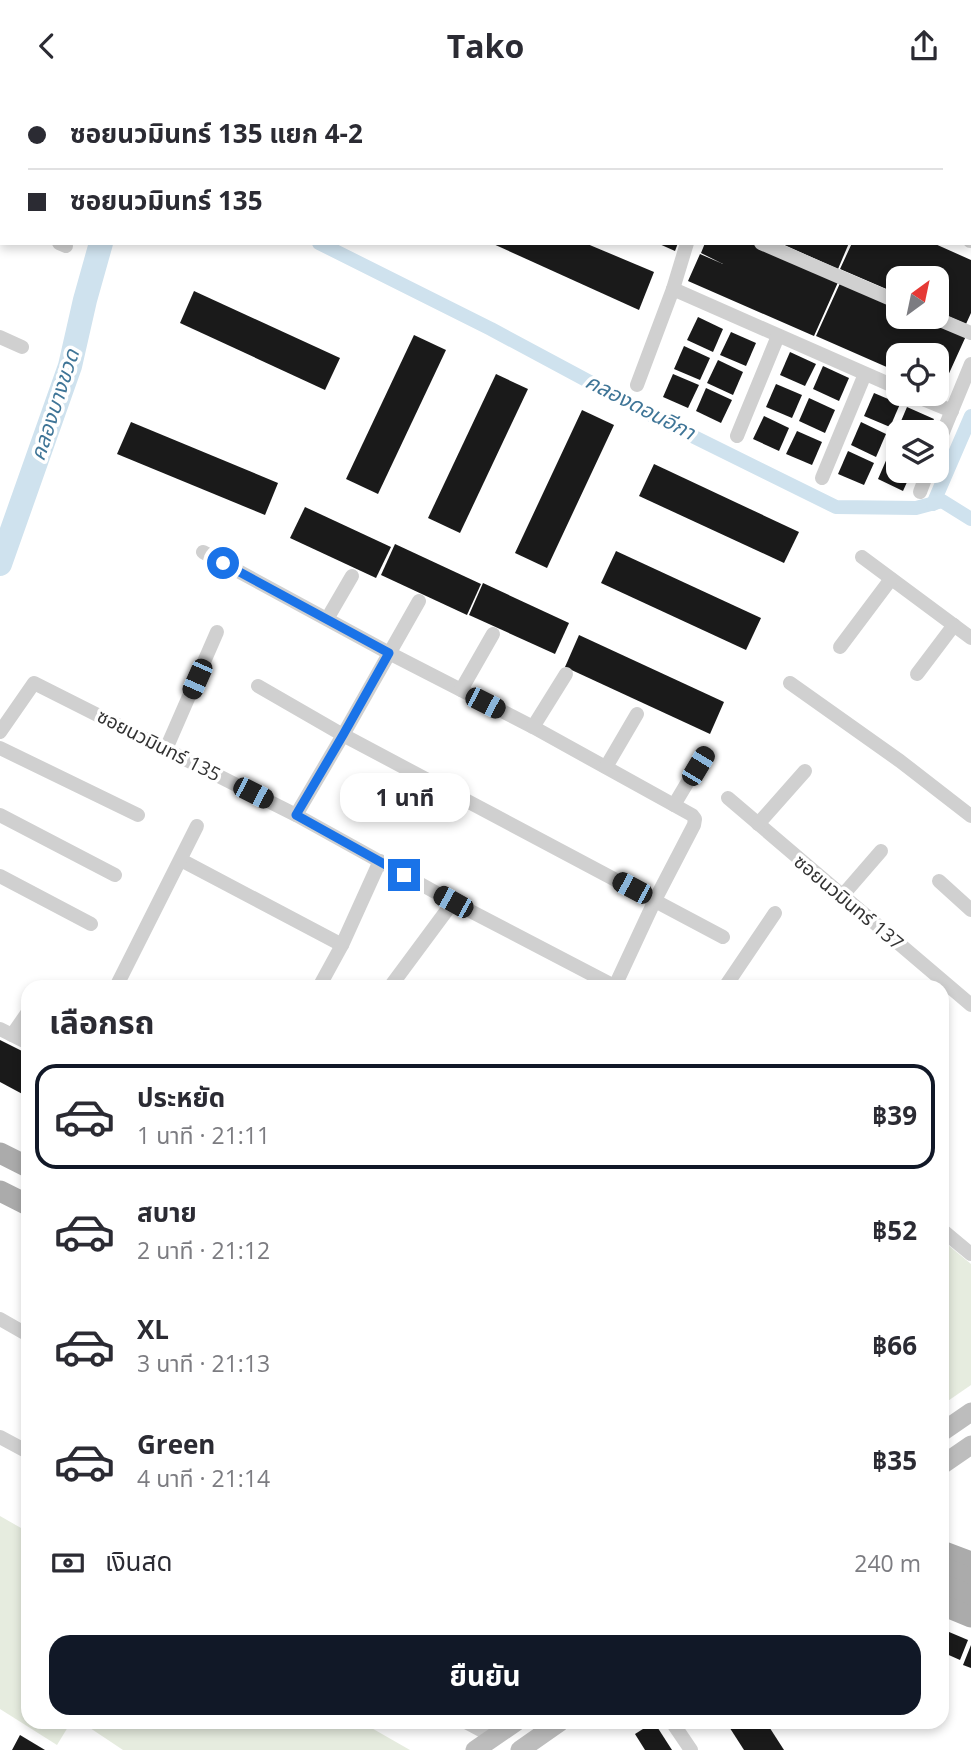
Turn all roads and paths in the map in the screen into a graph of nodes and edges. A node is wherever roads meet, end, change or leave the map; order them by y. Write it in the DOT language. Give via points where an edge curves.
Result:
graph roads {
  1 [pos="686,245"];
  2 [pos="766,245"];
  3 [pos="673,289"];
  4 [pos="886,297"];
  5 [pos="949,324"];
  6 [pos="971,333"];
  7 [pos="778,336"];
  8 [pos="0,337"];
  9 [pos="22,347"];
  10 [pos="971,364"];
  11 [pos="865,374"];
  12 [pos="886,383"];
  13 [pos="637,384"];
  14 [pos="939,406"];
  15 [pos="951,411"];
  16 [pos="947,420"];
  17 [pos="737,436"];
  18 [pos="822,478"];
  19 [pos="923,483"];
  20 [pos="920,492"];
  21 [pos="203,552"];
  22 [pos="862,557"];
  23 [pos="352,576"];
  24 [pos="891,579"];
  25 [pos="419,601"];
  26 [pos="327,619"];
  27 [pos="954,625"];
  28 [pos="217,632"];
  29 [pos="493,634"];
  30 [pos="971,638"];
  31 [pos="840,647"];
  32 [pos="389,653"];
  33 [pos="566,674"];
  34 [pos="917,674"];
  35 [pos="790,683"];
  36 [pos="258,686"];
  37 [pos="461,690"];
  38 [pos="638,714"];
  39 [pos="533,727"];
  40 [pos="0,732"];
  41 [pos="343,735"];
  42 [pos="0,748"];
  43 [pos="166,749"];
  44 [pos="705,753"];
  45 [pos="606,767"];
  46 [pos="805,771"];
  47 [pos="728,798"];
  48 [pos="674,805"];
  49 [pos="0,815"];
  50 [pos="138,815"];
  51 [pos="296,815"];
  52 [pos="971,815"];
  53 [pos="758,824"];
  54 [pos="197,826"];
  55 [pos="881,851"];
  56 [pos="181,860"];
  57 [pos="380,861"];
  58 [pos="115,875"];
  59 [pos="0,876"];
  60 [pos="939,881"];
  61 [pos="842,896"];
  62 [pos="655,900"];
  63 [pos="453,902"];
  64 [pos="971,909"];
  65 [pos="775,913"];
  66 [pos="92,923"];
  67 [pos="723,937"];
  68 [pos="342,944"];
  69 [pos="120,980"];
  70 [pos="323,980"];
  71 [pos="395,980"];
  72 [pos="603,980"];
  73 [pos="618,980"];
  74 [pos="729,980"];
  75 [pos="941,980"];
  76 [pos="949,986"];
  77 [pos="971,1005"];
  78 [pos="21,1018"];
  79 [pos="6,1032"];
  80 [pos="0,1153"];
  81 [pos="21,1164"];
  82 [pos="0,1191"];
  83 [pos="21,1202"];
  84 [pos="949,1236"];
  85 [pos="971,1254"];
  86 [pos="0,1319"];
  87 [pos="21,1331"];
  88 [pos="971,1412"];
  89 [pos="949,1427"];
  90 [pos="0,1437"];
  91 [pos="971,1445"];
  92 [pos="21,1448"];
  93 [pos="949,1460"];
  94 [pos="949,1554"];
  95 [pos="971,1562"];
  96 [pos="949,1570"];
  97 [pos="971,1579"];
  98 [pos="949,1587"];
  99 [pos="971,1596"];
  100 [pos="949,1608"];
  101 [pos="971,1617"];
  102 [pos="479,1729"];
  103 [pos="506,1729"];
  104 [pos="551,1729"];
  105 [pos="677,1729"];
  106 [pos="494,1737"];
  107 [pos="475,1750"];
  108 [pos="520,1750"];
  109 [pos="691,1750"];
  1 -- 3 [label="street"];
  2 -- 4 [label="street"];
  3 -- 7 [label="street"];
  3 -- 13 [label="street"];
  5 -- 6 [label="street"];
  7 -- 11 [label="street"];
  7 -- 17 [label="street"];
  8 -- 9 [label="street"];
  10 -- 15 [label="street"];
  11 -- 12 [label="street"];
  11 -- 18 [label="street"];
  14 -- 15 [label="street"];
  15 -- 16 [label="street"];
  19 -- 20 [label="street"];
  21 -- 26 [label="street"];
  22 -- 24 [label="street"];
  23 -- 26 [label="street"];
  24 -- 27 [label="street"];
  24 -- 31 [label="street"];
  25 -- 32 [label="street"];
  26 -- 32 [label="street"];
  27 -- 30 [label="street"];
  27 -- 34 [label="street"];
  28 -- 43 [label="street"];
  29 -- 37 [label="street"];
  32 -- 37 [label="street"];
  32 -- 41 [label="street"];
  33 -- 39 [label="street"];
  35 -- 52 [label="street"];
  36 -- 41 [label="street"];
  37 -- 39 [label="street"];
  38 -- 45 [label="street"];
  39 -- 45 [label="street"];
  40 -- 43 [label="street, ซอยนวมินทร์ 135" via="34,683"];
  41 -- 51 [label="street"];
  41 -- 62 [label="street"];
  42 -- 50 [label="street"];
  43 -- 51 [label="street, ซอยนวมินทร์ 135"];
  44 -- 48 [label="street"];
  45 -- 48 [label="street"];
  46 -- 53 [label="street"];
  47 -- 53 [label="street, ซอยนวมินทร์ 137"];
  48 -- 62 [label="street" via="692,815 694,825"];
  49 -- 58 [label="street"];
  51 -- 57 [label="street, ซอยนวมินทร์ 135"];
  53 -- 61 [label="street, ซอยนวมินทร์ 137"];
  54 -- 56 [label="street"];
  55 -- 61 [label="street"];
  56 -- 68 [label="street"];
  56 -- 69 [label="street"];
  57 -- 63 [label="street, ซอยนวมินทร์ 135"];
  57 -- 68 [label="street"];
  59 -- 66 [label="street"];
  60 -- 64 [label="street"];
  61 -- 75 [label="street, ซอยนวมินทร์ 137"];
  62 -- 67 [label="street"];
  62 -- 73 [label="street"];
  63 -- 71 [label="street"];
  63 -- 72 [label="street, ซอยนวมินทร์ 135"];
  65 -- 74 [label="street"];
  68 -- 70 [label="street"];
  76 -- 77 [label="street, ซอยนวมินทร์ 137"];
  78 -- 79 [label="street"];
  80 -- 81 [label="main road"];
  82 -- 83 [label="main road"];
  84 -- 85 [label="street"];
  86 -- 87 [label="street"];
  88 -- 89 [label="main road"];
  90 -- 92 [label="street"];
  91 -- 93 [label="main road"];
  94 -- 95 [label="main road"];
  96 -- 97 [label="main road"];
  98 -- 99 [label="main road"];
  100 -- 101 [label="main road"];
  102 -- 106 [label="street"];
  103 -- 106 [label="main road"];
  104 -- 108 [label="main road"];
  105 -- 109 [label="street"];
  106 -- 107 [label="main road"];
}
